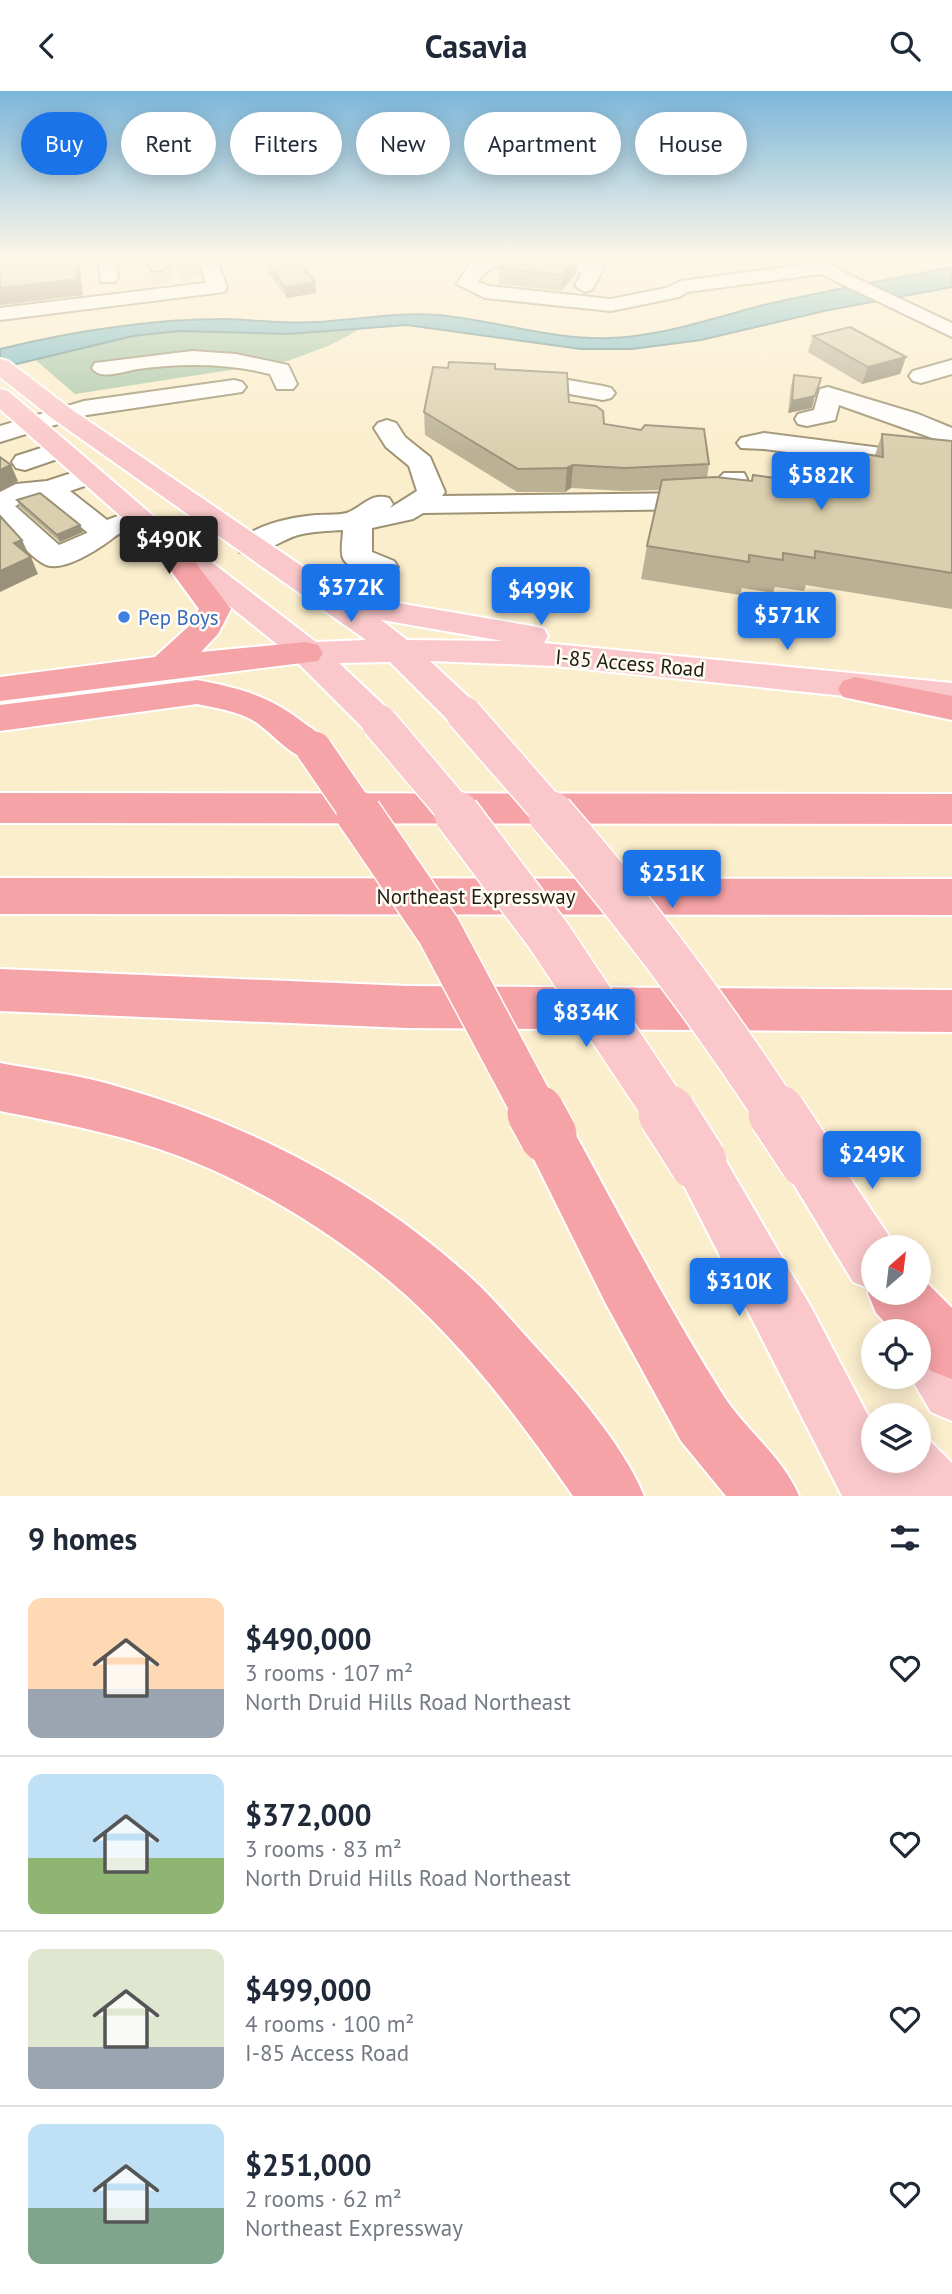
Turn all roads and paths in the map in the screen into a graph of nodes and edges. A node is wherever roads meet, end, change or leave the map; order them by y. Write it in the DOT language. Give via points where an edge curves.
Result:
graph roads {
  1 [pos="931,323"];
  2 [pos="952,333"];
  3 [pos="920,342"];
  4 [pos="0,366"];
  5 [pos="952,367"];
  6 [pos="103,368"];
  7 [pos="921,376"];
  8 [pos="512,377"];
  9 [pos="285,384"];
  10 [pos="234,387"];
  11 [pos="603,393"];
  12 [pos="0,396"];
  13 [pos="62,414"];
  14 [pos="30,424"];
  15 [pos="387,428"];
  16 [pos="0,434"];
  17 [pos="952,437"];
  18 [pos="60,450"];
  19 [pos="952,465"];
  20 [pos="12,466"];
  21 [pos="87,476"];
  22 [pos="734,479"];
  23 [pos="0,487"];
  24 [pos="50,489"];
  25 [pos="426,498"];
  26 [pos="0,505"];
  27 [pos="137,518"];
  28 [pos="369,520"];
  29 [pos="103,531"];
  30 [pos="408,535"];
  31 [pos="162,538"];
  32 [pos="250,546"];
  33 [pos="383,567"];
  34 [pos="305,585"];
  35 [pos="398,650"];
  36 [pos="306,653"];
  37 [pos="681,666"];
  38 [pos="165,667"];
  39 [pos="0,689"];
  40 [pos="855,689"];
  41 [pos="952,695"];
  42 [pos="952,708"];
  43 [pos="0,718"];
  44 [pos="0,808"];
  45 [pos="952,809"];
  46 [pos="0,896"];
  47 [pos="952,897"];
  48 [pos="0,990"];
  49 [pos="952,1011"];
  50 [pos="0,1087"];
  51 [pos="861,1243"];
  52 [pos="906,1305"];
  53 [pos="952,1350"];
  54 [pos="931,1356"];
  55 [pos="952,1391"];
  56 [pos="860,1442"];
  57 [pos="917,1473"];
  58 [pos="612,1496"];
  59 [pos="767,1496"];
  60 [pos="876,1496"];
  61 [pos="939,1496"];
  1 -- 2 [label="street"];
  2 -- 3 [label="street"];
  4 -- 13 [label="main road"];
  5 -- 7 [label="street"];
  6 -- 9 [label="street" via="199,357 250,361 280,370"];
  8 -- 11 [label="street"];
  10 -- 13 [label="street" via="147,397"];
  12 -- 14 [label="main road"];
  13 -- 14 [label="street"];
  13 -- 32 [label="main road"];
  14 -- 16 [label="street"];
  14 -- 18 [label="main road"];
  15 -- 25 [label="street" via="395,442 421,463"];
  17 -- 19 [label="street" via="828,394 826,415 807,442"];
  18 -- 20 [label="street"];
  18 -- 21 [label="main road"];
  20 -- 23 [label="street" via="18,479"];
  21 -- 24 [label="street"];
  21 -- 27 [label="main road"];
  22 -- 25 [label="street" via="717,496 680,502"];
  24 -- 26 [label="street" via="26,490"];
  24 -- 29 [label="street"];
  25 -- 28 [label="street" via="402,494 372,506"];
  26 -- 29 [label="street" via="55,558 97,539"];
  27 -- 29 [label="street"];
  27 -- 31 [label="main road"];
  28 -- 30 [label="street"];
  28 -- 32 [label="street" via="295,527"];
  28 -- 33 [label="street" via="357,557"];
  31 -- 36 [label="main road"];
  31 -- 38 [label="highway" via="215,609 197,640"];
  32 -- 34 [label="main road"];
  34 -- 35 [label="main road"];
  34 -- 37 [label="main road" via="382,610"];
  35 -- 36 [label="main road, I-85 Access Road"];
  35 -- 37 [label="main road, I-85 Access Road" via="553,655"];
  35 -- 51 [label="main road, bridge" via="464,714 610,881 734,1048"];
  36 -- 38 [label="highway"];
  36 -- 56 [label="main road, bridge" via="416,762 527,901 698,1162"];
  37 -- 40 [label="main road, I-85 Access Road"];
  38 -- 39 [label="highway"];
  40 -- 41 [label="main road, I-85 Access Road"];
  40 -- 42 [label="highway"];
  43 -- 59 [label="highway, bridge" via="197,692 266,712 314,749 439,931 703,1419"];
  44 -- 45 [label="highway"];
  46 -- 47 [label="highway, Northeast Expressway"];
  48 -- 49 [label="highway" via="407,1007"];
  50 -- 58 [label="highway" via="107,1108 201,1138 282,1176 383,1241 460,1307 540,1396"];
  52 -- 53 [label="highway"];
  54 -- 55 [label="main road"];
  56 -- 60 [label="main road"];
  57 -- 61 [label="main road"];
}
